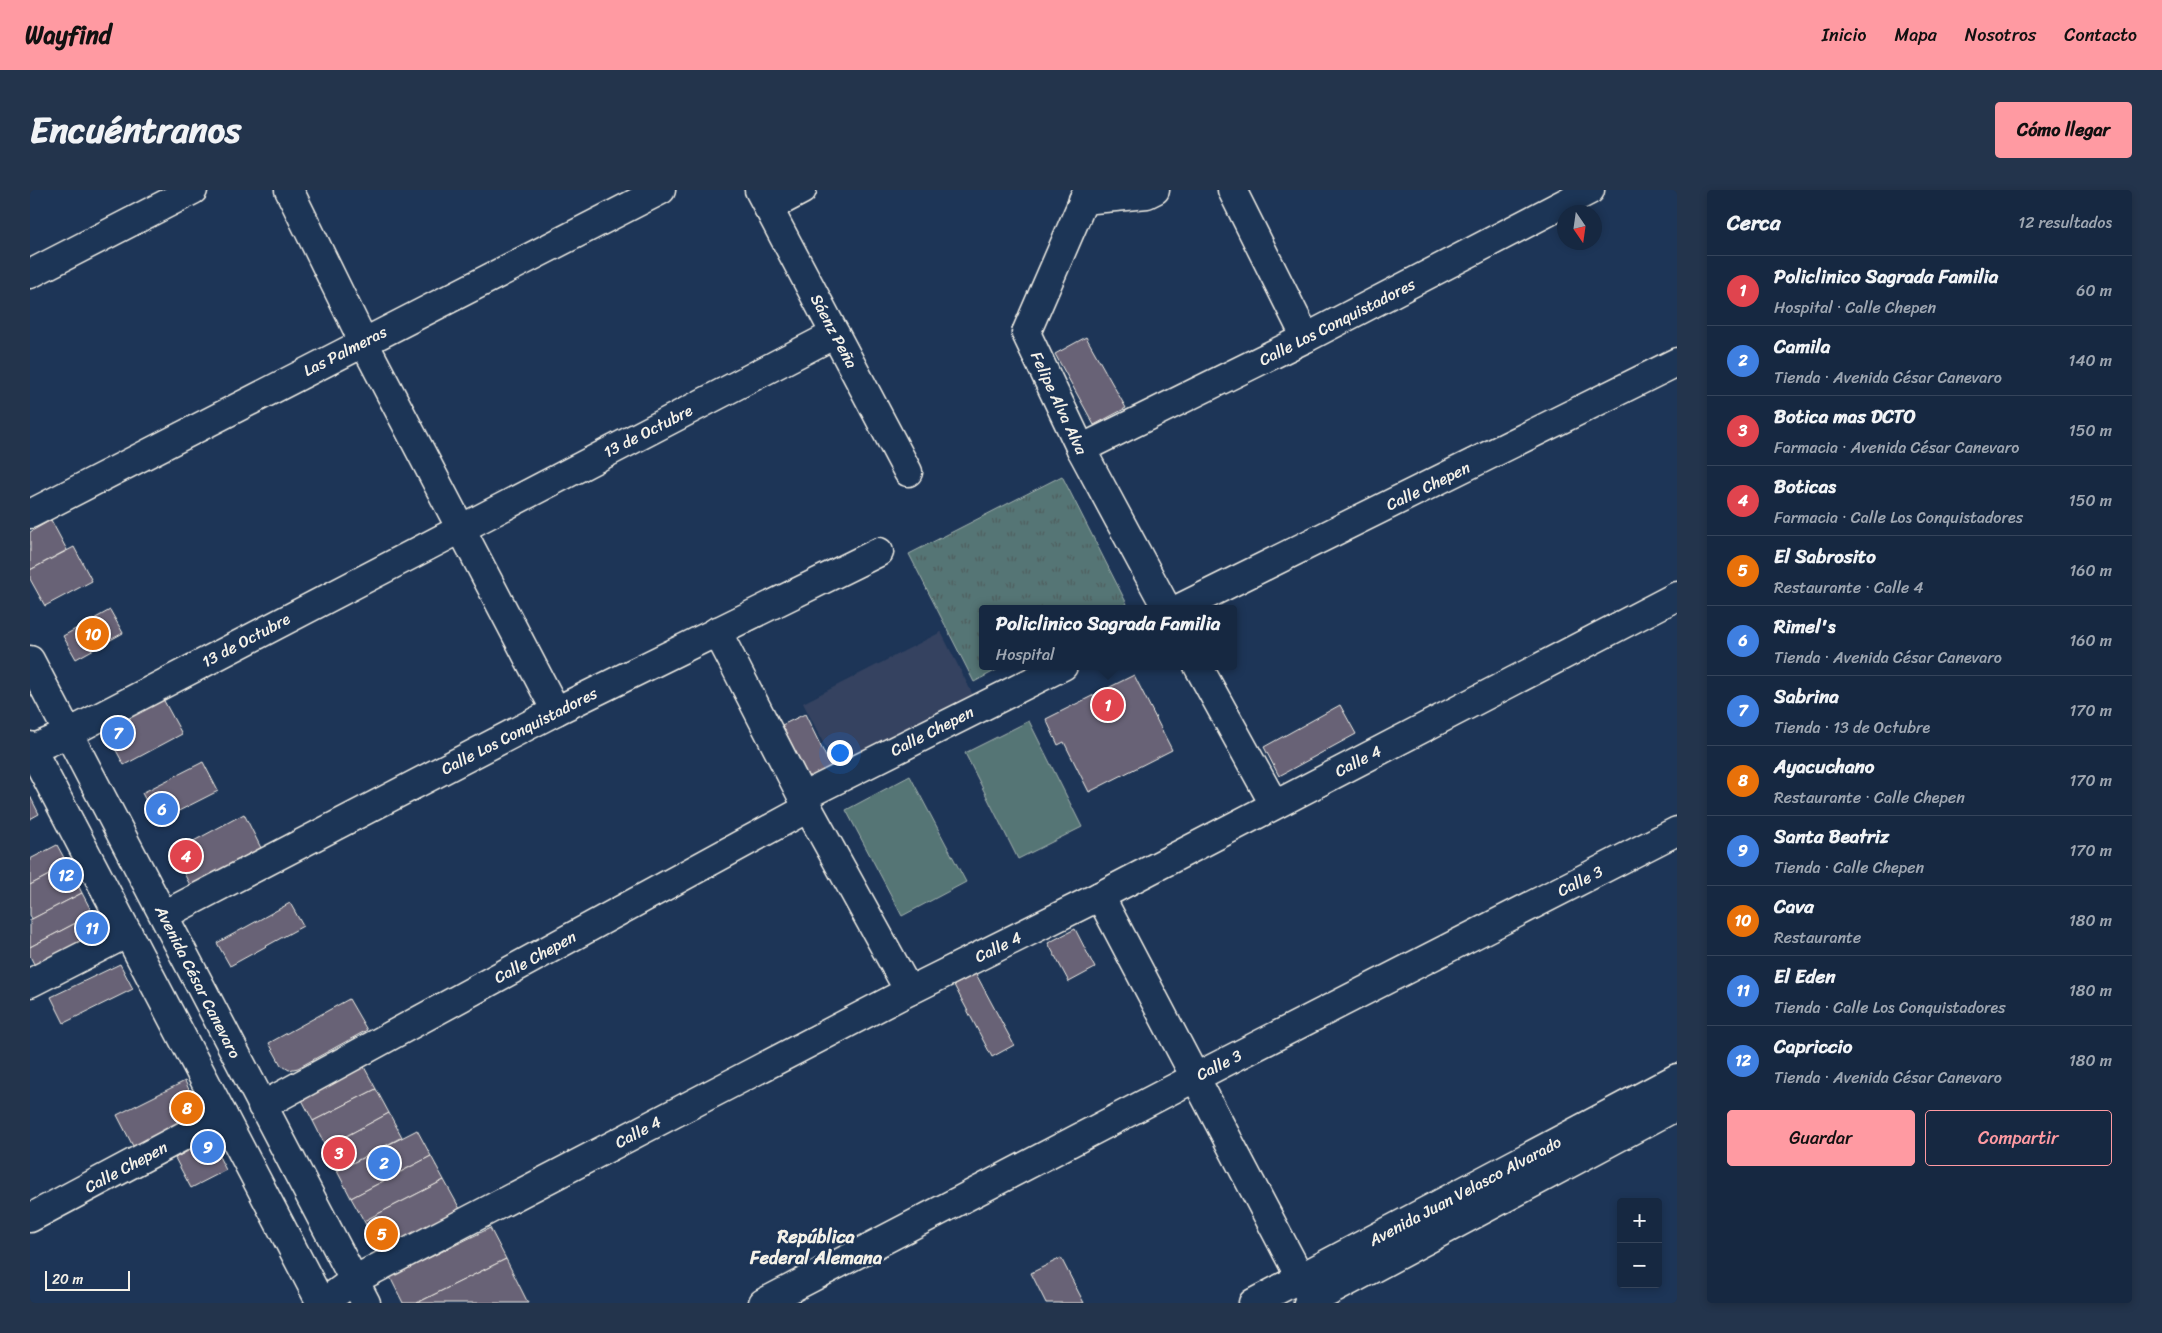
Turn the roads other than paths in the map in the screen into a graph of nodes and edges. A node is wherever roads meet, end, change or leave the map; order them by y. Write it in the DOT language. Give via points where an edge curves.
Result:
graph roads {
  1 [pos="193,190"];
  2 [pos="289,190"];
  3 [pos="661,190"];
  4 [pos="802,190"];
  5 [pos="1154,190"];
  6 [pos="1232,190"];
  7 [pos="1590,190"];
  8 [pos="1086,195"];
  9 [pos="763,199"];
  10 [pos="30,274"];
  11 [pos="836,334"];
  12 [pos="1306,338"];
  13 [pos="363,341"];
  14 [pos="1677,362"];
  15 [pos="1081,449"];
  16 [pos="908,472"];
  17 [pos="30,514"];
  18 [pos="460,528"];
  19 [pos="878,552"];
  20 [pos="1677,596"];
  21 [pos="1165,605"];
  22 [pos="1186,605"];
  23 [pos="717,631"];
  24 [pos="30,660"];
  25 [pos="1055,670"];
  26 [pos="1200,670"];
  27 [pos="556,711"];
  28 [pos="67,734"];
  29 [pos="31,749"];
  30 [pos="805,802"];
  31 [pos="1274,804"];
  32 [pos="1677,831"];
  33 [pos="1100,896"];
  34 [pos="164,915"];
  35 [pos="128,933"];
  36 [pos="30,983"];
  37 [pos="909,991"];
  38 [pos="1196,1077"];
  39 [pos="1677,1078"];
  40 [pos="262,1106"];
  41 [pos="1677,1106"];
  42 [pos="223,1115"];
  43 [pos="30,1218"];
  44 [pos="360,1292"];
  45 [pos="1307,1294"];
  46 [pos="322,1303"];
  47 [pos="763,1303"];
  48 [pos="1254,1303"];
  1 -- 10 [label="street"];
  2 -- 13 [label="street"];
  3 -- 13 [label="street, Las Palmeras"];
  4 -- 9 [label="street"];
  5 -- 8 [label="street" via="1147,194"];
  6 -- 12 [label="street"];
  7 -- 12 [label="street, Calle Los Conquistadores"];
  8 -- 15 [label="street, Felipe Alva Alva" via="1026,333"];
  9 -- 11 [label="street, Sáenz Peña"];
  11 -- 16 [label="street, Sáenz Peña"];
  11 -- 18 [label="street, 13 de Octubre"];
  12 -- 15 [label="street, Calle Los Conquistadores"];
  13 -- 17 [label="street, Las Palmeras"];
  13 -- 18 [label="street"];
  14 -- 22 [label="street, Calle Chepen"];
  15 -- 21 [label="street, Felipe Alva Alva"];
  18 -- 27 [label="street"];
  18 -- 28 [label="street, 13 de Octubre"];
  19 -- 23 [label="street, Calle Los Conquistadores"];
  20 -- 31 [label="street, Calle 4"];
  23 -- 27 [label="street, Calle Los Conquistadores"];
  23 -- 30 [label="street"];
  24 -- 28 [label="street, Avenida César Canevaro"];
  25 -- 30 [label="street, Calle Chepen"];
  26 -- 31 [label="street"];
  27 -- 34 [label="street, Calle Los Conquistadores"];
  28 -- 29 [label="street, 13 de Octubre"];
  28 -- 34 [label="street, Avenida César Canevaro"];
  29 -- 35 [label="street"];
  30 -- 37 [label="street"];
  30 -- 40 [label="street, Calle Chepen"];
  31 -- 33 [label="street, Calle 4"];
  32 -- 38 [label="street, Calle 3"];
  33 -- 37 [label="street, Calle 4"];
  33 -- 38 [label="street"];
  34 -- 40 [label="street, Avenida César Canevaro"];
  35 -- 36 [label="street"];
  35 -- 42 [label="street"];
  37 -- 44 [label="street, Calle 4"];
  38 -- 45 [label="street"];
  38 -- 47 [label="street, Calle 3"];
  39 -- 45 [label="street, Avenida Juan Velasco Alvarado"];
  40 -- 44 [label="street, Avenida César Canevaro"];
  41 -- 45 [label="street, Avenida Juan Velasco Alvarado"];
  42 -- 43 [label="street, Calle Chepen"];
  42 -- 46 [label="street"];
  44 -- 46 [label="street, Calle 4"];
  45 -- 48 [label="street, Avenida Juan Velasco Alvarado"];
}
